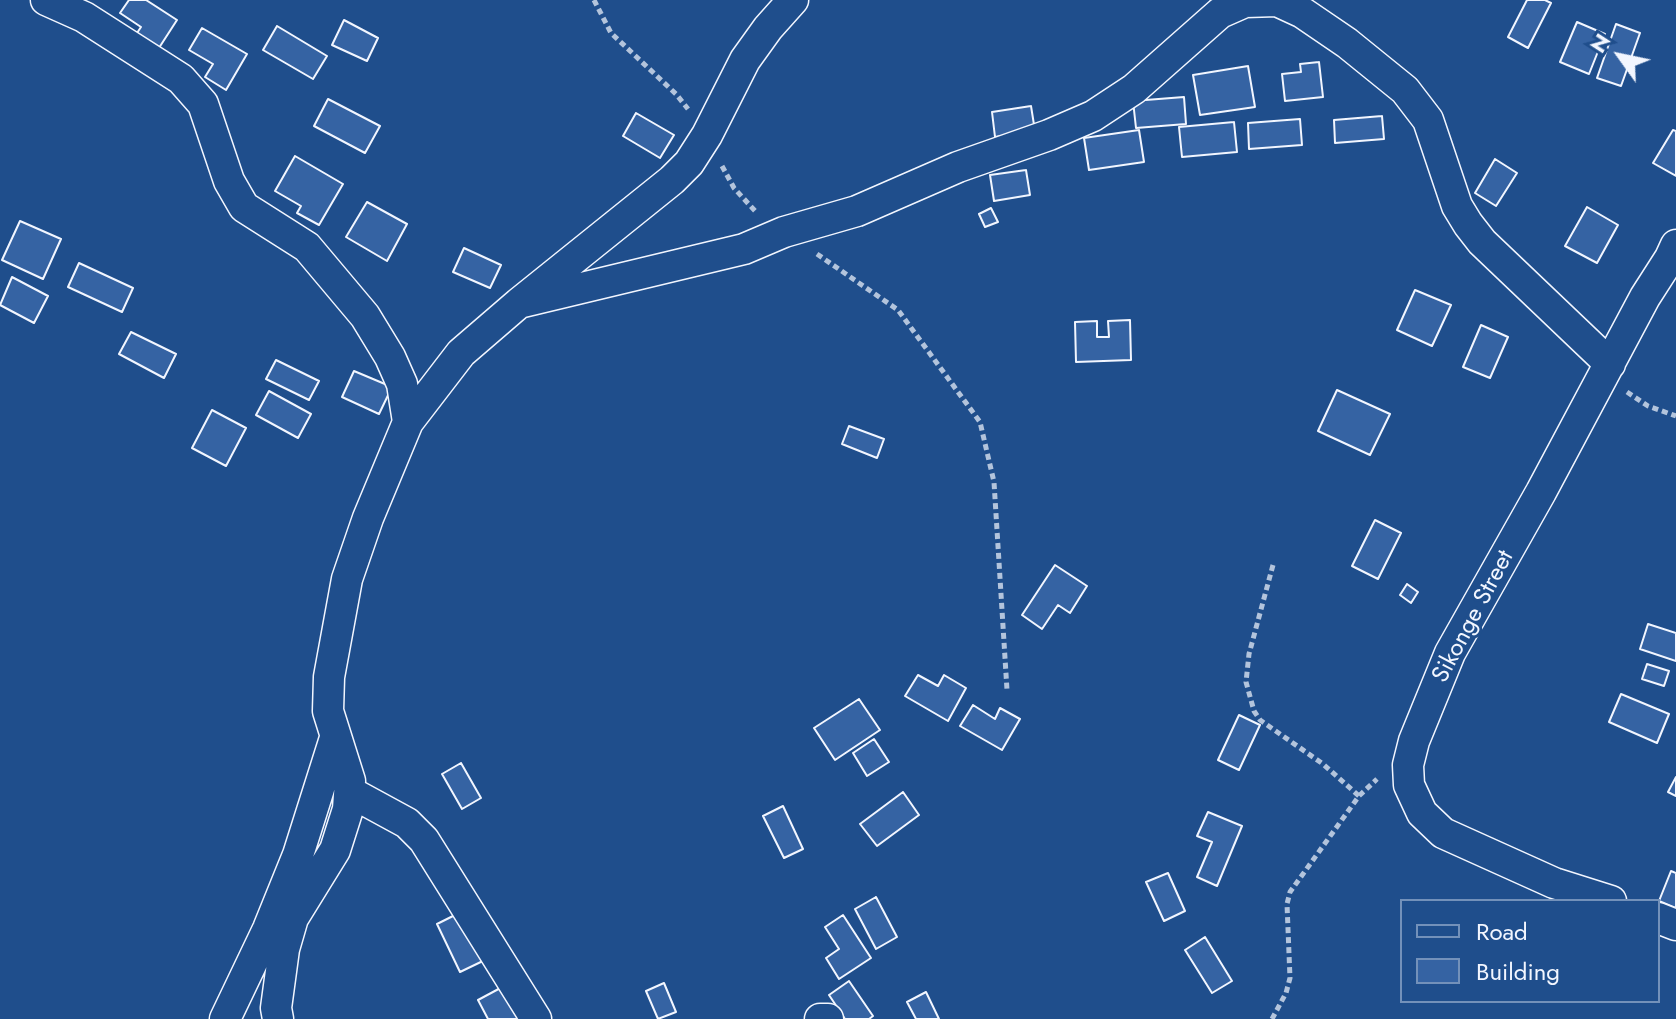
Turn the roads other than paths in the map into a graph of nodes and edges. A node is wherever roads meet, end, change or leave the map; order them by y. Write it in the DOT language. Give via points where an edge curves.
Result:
graph roads {
  1 [pos="46,0"];
  2 [pos="793,0"];
  3 [pos="1243,1"];
  4 [pos="1676,245"];
  5 [pos="519,303"];
  6 [pos="1606,370"];
  7 [pos="408,422"];
  8 [pos="335,738"];
  9 [pos="350,792"];
  10 [pos="1605,899"];
  11 [pos="225,1019"];
  12 [pos="278,1019"];
  13 [pos="536,1019"];
  14 [pos="820,1019"];
  15 [pos="828,1019"];
  1 -- 7 [label="street" via="84,17 181,79 203,104 229,181 244,207 307,247 365,316 402,384"];
  2 -- 5 [label="street" via="745,60 689,163"];
  3 -- 5 [label="street" via="1220,13 1134,89 1093,116 1049,135 857,211 731,252"];
  3 -- 6 [label="street" via="1277,1 1303,13 1405,90 1428,120 1468,224"];
  4 -- 6 [label="street, Sikonge Street"];
  5 -- 7 [label="street" via="461,353"];
  6 -- 10 [label="street, Sikonge Street" via="1450,653 1408,765 1409,785 1422,813 1443,833 1554,883"];
  7 -- 8 [label="street" via="347,579 329,677 328,711"];
  8 -- 9 [label="street"];
  8 -- 11 [label="street" via="298,855"];
  9 -- 12 [label="street" via="335,850 293,918 284,949"];
  9 -- 13 [label="street" via="407,823 424,840"];
  14 -- 15 [label="street"];
}
